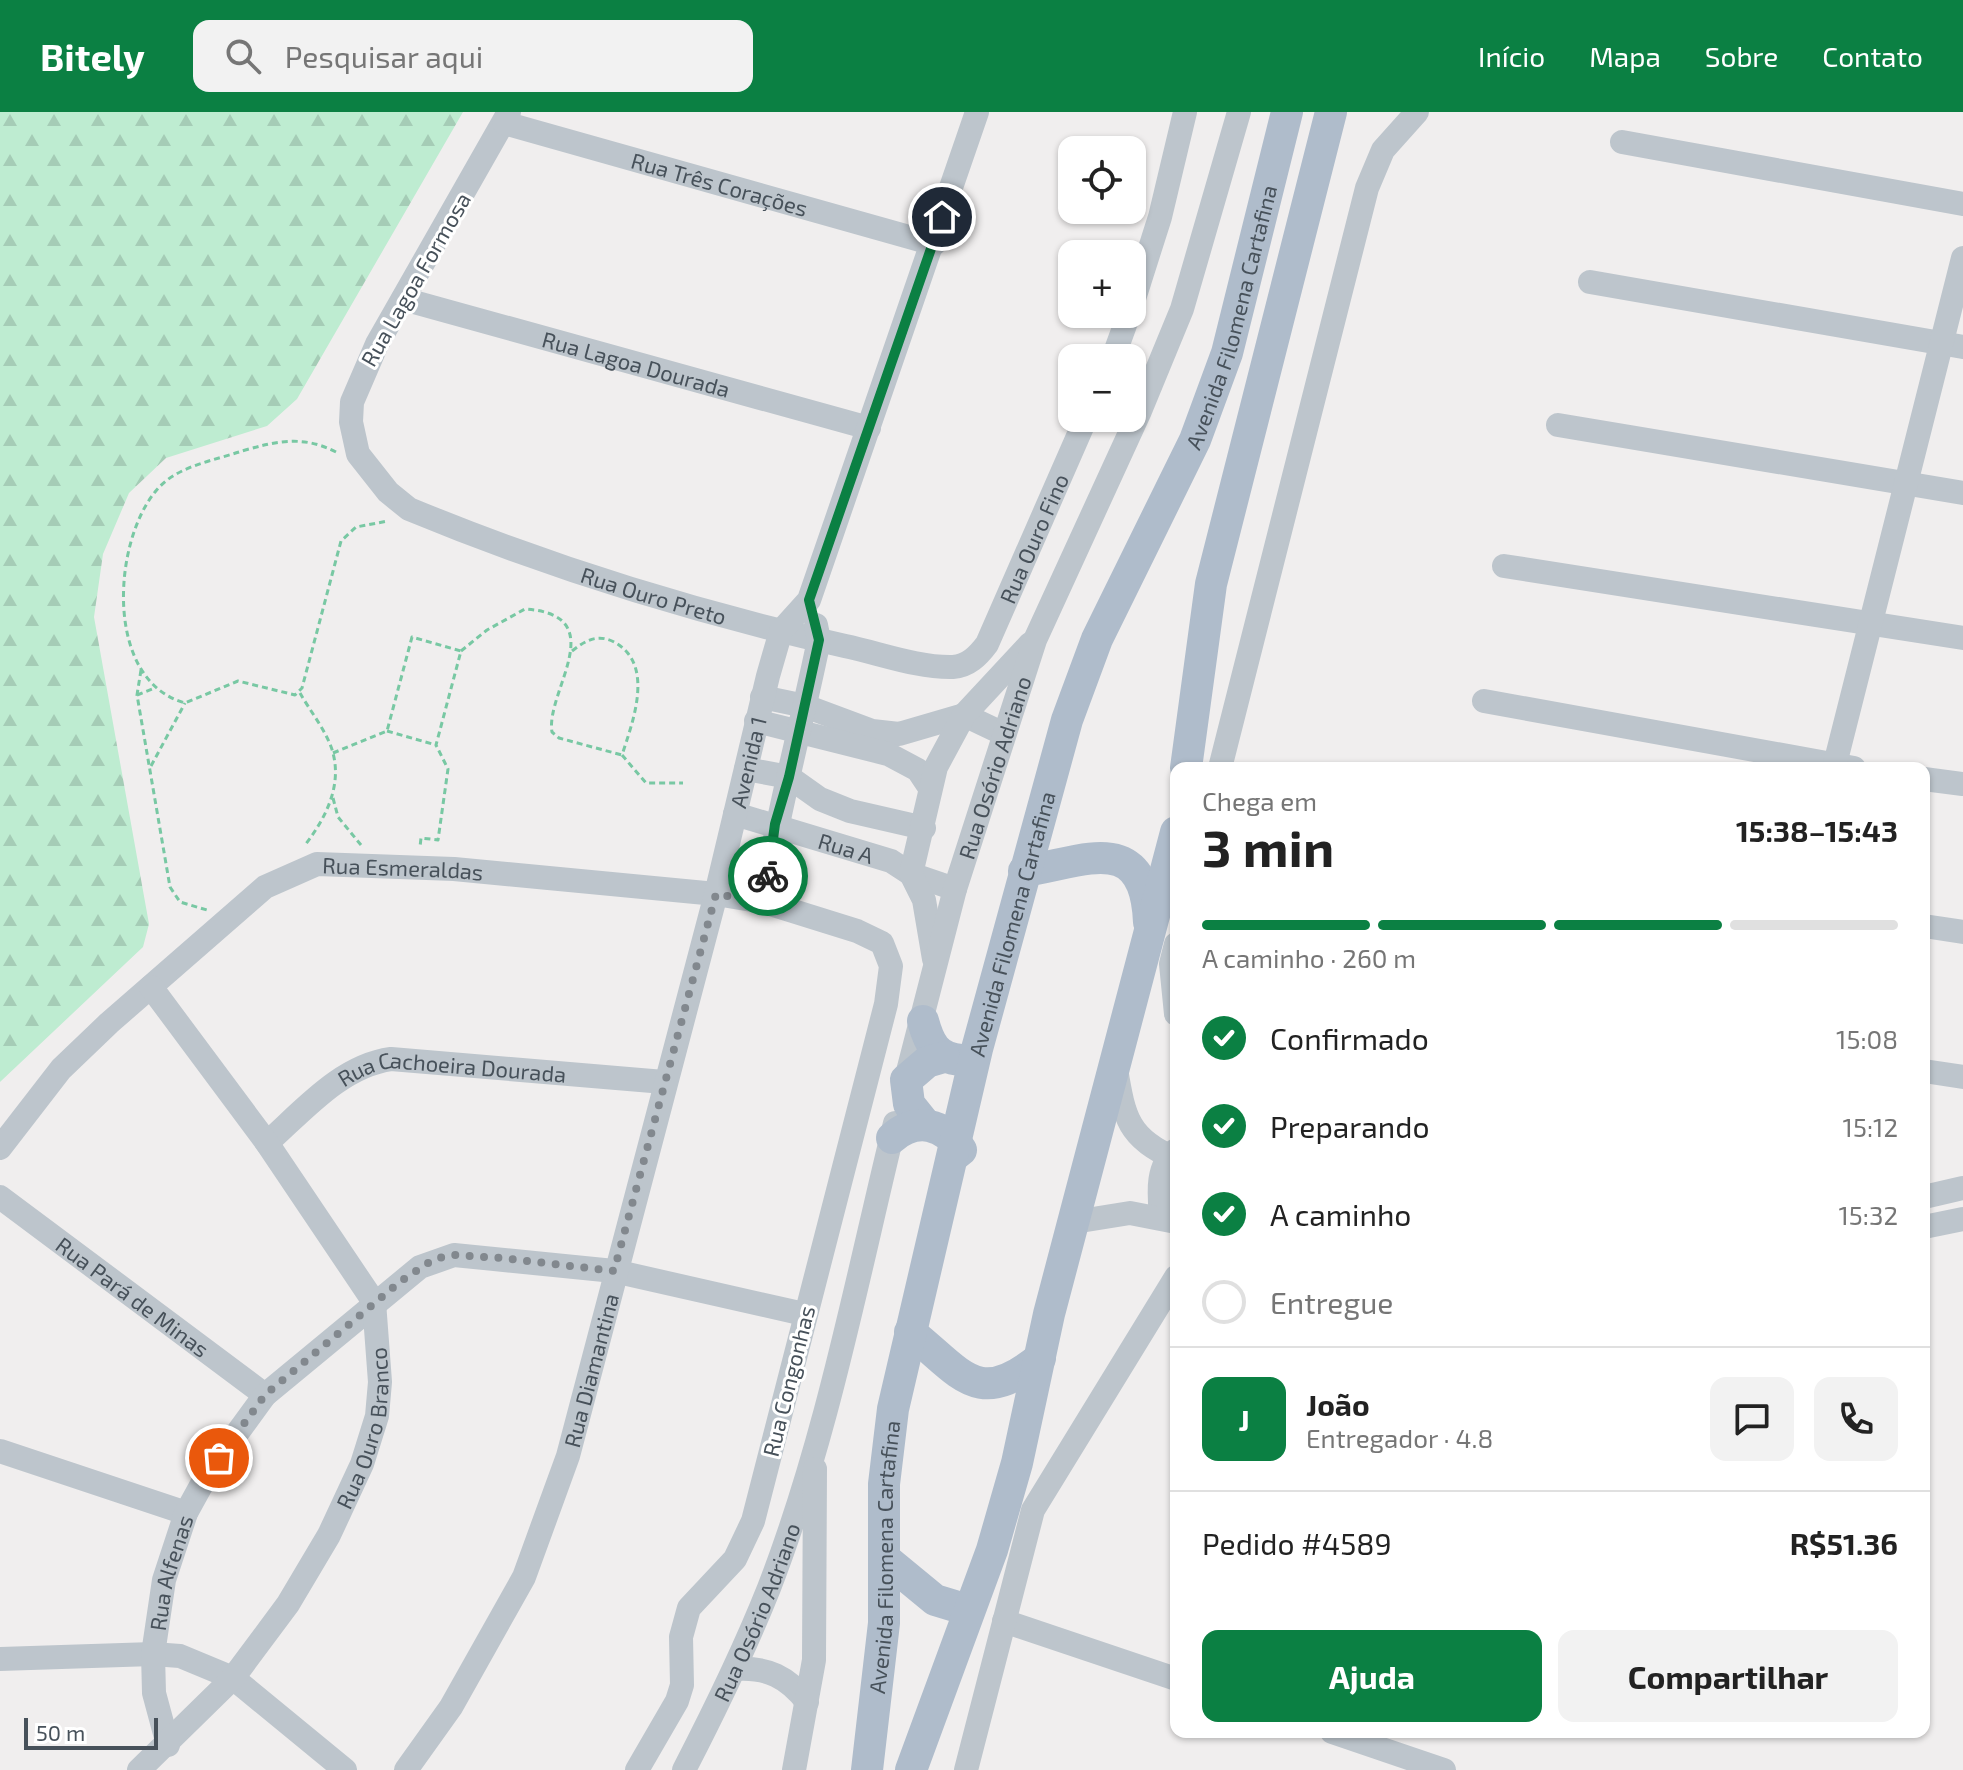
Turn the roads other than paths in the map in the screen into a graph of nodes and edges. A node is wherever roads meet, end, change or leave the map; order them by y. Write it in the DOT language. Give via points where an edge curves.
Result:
graph roads {
  1 [pos="977,112"];
  2 [pos="1185,112"];
  3 [pos="1239,112"];
  4 [pos="1287,112"];
  5 [pos="1331,112"];
  6 [pos="1410,114"];
  7 [pos="506,118"];
  8 [pos="1622,142"];
  9 [pos="1963,204"];
  10 [pos="934,244"];
  11 [pos="1963,258"];
  12 [pos="1146,261"];
  13 [pos="1590,282"];
  14 [pos="403,299"];
  15 [pos="1953,345"];
  16 [pos="1558,425"];
  17 [pos="869,428"];
  18 [pos="1080,432"];
  19 [pos="364,463"];
  20 [pos="1904,484"];
  21 [pos="1963,493"];
  22 [pos="1504,566"];
  23 [pos="809,600"];
  24 [pos="1870,623"];
  25 [pos="781,631"];
  26 [pos="1963,638"];
  27 [pos="819,640"];
  28 [pos="1035,640"];
  29 [pos="979,656"];
  30 [pos="1484,701"];
  31 [pos="805,706"];
  32 [pos="759,709"];
  33 [pos="964,715"];
  34 [pos="799,732"];
  35 [pos="1004,734"];
  36 [pos="1187,762"];
  37 [pos="1222,762"];
  38 [pos="1814,762"];
  39 [pos="1842,762"];
  40 [pos="746,769"];
  41 [pos="789,777"];
  42 [pos="1930,780"];
  43 [pos="1963,784"];
  44 [pos="930,788"];
  45 [pos="735,814"];
  46 [pos="775,824"];
  47 [pos="924,828"];
  48 [pos="1170,853"];
  49 [pos="1024,871"];
  50 [pos="911,874"];
  51 [pos="955,889"];
  52 [pos="716,894"];
  53 [pos="764,902"];
  54 [pos="1149,925"];
  55 [pos="1930,927"];
  56 [pos="1963,932"];
  57 [pos="891,966"];
  58 [pos="935,971"];
  59 [pos="151,987"];
  60 [pos="923,1021"];
  61 [pos="977,1049"];
  62 [pos="944,1057"];
  63 [pos="1116,1069"];
  64 [pos="1930,1072"];
  65 [pos="1963,1077"];
  66 [pos="906,1080"];
  67 [pos="664,1082"];
  68 [pos="925,1124"];
  69 [pos="892,1138"];
  70 [pos="267,1143"];
  71 [pos="0,1148"];
  72 [pos="1170,1153"];
  73 [pos="950,1159"];
  74 [pos="1170,1161"];
  75 [pos="1963,1188"];
  76 [pos="1930,1196"];
  77 [pos="0,1197"];
  78 [pos="1963,1219"];
  79 [pos="1168,1220"];
  80 [pos="1074,1222"];
  81 [pos="1930,1226"];
  82 [pos="614,1271"];
  83 [pos="1170,1287"];
  84 [pos="374,1302"];
  85 [pos="804,1314"];
  86 [pos="910,1332"];
  87 [pos="1040,1358"];
  88 [pos="265,1395"];
  89 [pos="815,1447"];
  90 [pos="0,1451"];
  91 [pos="186,1513"];
  92 [pos="884,1558"];
  93 [pos="968,1610"];
  94 [pos="1004,1621"];
  95 [pos="153,1654"];
  96 [pos="0,1659"];
  97 [pos="736,1669"];
  98 [pos="1170,1677"];
  99 [pos="233,1678"];
  100 [pos="807,1702"];
  101 [pos="1350,1738"];
  102 [pos="168,1745"];
  103 [pos="139,1770"];
  104 [pos="345,1770"];
  105 [pos="406,1770"];
  106 [pos="637,1770"];
  107 [pos="684,1770"];
  108 [pos="794,1770"];
  109 [pos="867,1770"];
  110 [pos="911,1770"];
  111 [pos="966,1770"];
  112 [pos="1444,1770"];
  1 -- 10 [label="street"];
  2 -- 12 [label="street"];
  3 -- 28 [label="street, Rua Osório Adriano" via="1182,309"];
  4 -- 49 [label="main road, Avenida Filomena Cartafina" via="1227,353 1195,440 1097,639 1067,720"];
  5 -- 36 [label="main road, Avenida Filomena Cartafina" via="1211,584"];
  6 -- 37 [label="street" via="1383,150 1367,188"];
  7 -- 10 [label="street, Rua Três Corações"];
  7 -- 14 [label="street, Rua Lagoa Formosa"];
  8 -- 9 [label="street"];
  10 -- 17 [label="street"];
  11 -- 15 [label="street"];
  13 -- 15 [label="street"];
  14 -- 17 [label="street, Rua Lagoa Dourada"];
  14 -- 19 [label="street, Rua Lagoa Formosa" via="352,402 351,422"];
  15 -- 20 [label="street"];
  16 -- 20 [label="street"];
  17 -- 23 [label="street"];
  18 -- 29 [label="street, Rua Ouro Fino"];
  19 -- 25 [label="street, Rua Ouro Preto" via="409,509 438,521 568,568"];
  20 -- 21 [label="street"];
  20 -- 24 [label="street"];
  22 -- 24 [label="street"];
  23 -- 25 [label="street"];
  23 -- 27 [label="street"];
  24 -- 26 [label="street"];
  24 -- 39 [label="street"];
  25 -- 27 [label="street, Rua Ouro Preto"];
  25 -- 32 [label="street, Avenida 1"];
  27 -- 29 [label="street, Rua Ouro Preto" via="936,666 955,667"];
  27 -- 31 [label="street"];
  28 -- 33 [label="street"];
  28 -- 35 [label="street, Rua Osório Adriano"];
  30 -- 38 [label="street"];
  31 -- 32 [label="street"];
  31 -- 33 [label="street" via="842,723 899,734"];
  31 -- 34 [label="street"];
  32 -- 34 [label="street"];
  32 -- 40 [label="street, Avenida 1"];
  33 -- 35 [label="street"];
  33 -- 44 [label="street"];
  34 -- 41 [label="street"];
  34 -- 44 [label="street" via="897,758 918,770"];
  35 -- 51 [label="street, Rua Osório Adriano"];
  40 -- 41 [label="street"];
  40 -- 45 [label="street, Avenida 1"];
  41 -- 46 [label="street"];
  41 -- 47 [label="street, Rua A" via="820,799 850,811"];
  42 -- 43 [label="street"];
  44 -- 47 [label="street"];
  45 -- 46 [label="street, Rua A"];
  45 -- 52 [label="street, Avenida 1"];
  46 -- 50 [label="street, Rua A" via="891,861"];
  46 -- 53 [label="street"];
  47 -- 50 [label="street"];
  48 -- 54 [label="main road"];
  49 -- 54 [label="main road" via="1082,857 1117,861 1131,869 1145,889"];
  49 -- 61 [label="main road, Avenida Filomena Cartafina"];
  50 -- 51 [label="street, Rua A"];
  50 -- 58 [label="street" via="924,900"];
  51 -- 58 [label="street, Rua Osório Adriano"];
  52 -- 53 [label="street, Rua Esmeraldas"];
  52 -- 59 [label="street, Rua Esmeraldas" via="454,869 317,864 265,887"];
  52 -- 67 [label="street, Rua Diamantina"];
  53 -- 57 [label="street, Rua Esmeraldas" via="870,935 888,950"];
  54 -- 63 [label="main road"];
  55 -- 56 [label="street"];
  57 -- 85 [label="street, Rua Congonhas" via="886,1004"];
  58 -- 60 [label="street, Rua Osório Adriano"];
  59 -- 70 [label="street"];
  59 -- 71 [label="street, Rua Esmeraldas" via="61,1069"];
  60 -- 62 [label="main road" via="929,1042"];
  60 -- 66 [label="street, Rua Osório Adriano"];
  61 -- 62 [label="main road" via="979,1057"];
  61 -- 73 [label="main road, Avenida Filomena Cartafina"];
  62 -- 66 [label="main road" via="927,1062"];
  63 -- 72 [label="street" via="1134,1134"];
  63 -- 80 [label="main road"];
  64 -- 65 [label="street"];
  66 -- 68 [label="main road" via="909,1104"];
  66 -- 69 [label="street, Rua Osório Adriano"];
  67 -- 70 [label="street, Rua Cachoeira Dourada" via="511,1067 367,1062"];
  67 -- 82 [label="street, Rua Diamantina"];
  68 -- 69 [label="main road" via="902,1129"];
  68 -- 73 [label="main road" via="957,1143 961,1150"];
  69 -- 89 [label="street, Rua Osório Adriano"];
  70 -- 84 [label="street"];
  73 -- 86 [label="main road, Avenida Filomena Cartafina"];
  74 -- 79 [label="street" via="1161,1174"];
  75 -- 76 [label="street"];
  77 -- 88 [label="street, Rua Pará de Minas"];
  78 -- 81 [label="street"];
  79 -- 80 [label="street" via="1130,1213"];
  80 -- 87 [label="main road"];
  82 -- 84 [label="street, Rua Alfenas" via="454,1255 420,1267"];
  82 -- 85 [label="street, Rua Alfenas"];
  82 -- 105 [label="street, Rua Diamantina" via="568,1456 524,1577 451,1707"];
  83 -- 94 [label="street" via="1033,1510"];
  84 -- 88 [label="street, Rua Alfenas"];
  84 -- 99 [label="street, Rua Ouro Branco" via="380,1404 362,1464 317,1556"];
  85 -- 106 [label="street, Rua Congonhas" via="753,1521 735,1559 689,1608 681,1637 677,1701"];
  86 -- 87 [label="main road" via="955,1371 982,1383 1006,1381"];
  86 -- 92 [label="main road, Avenida Filomena Cartafina" via="884,1484"];
  87 -- 93 [label="main road" via="1017,1463"];
  88 -- 91 [label="street, Rua Alfenas"];
  89 -- 97 [label="street, Rua Osório Adriano"];
  89 -- 100 [label="street, Rua Osório Adriano" via="816,1622"];
  90 -- 91 [label="street"];
  91 -- 95 [label="street, Rua Alfenas" via="164,1580"];
  92 -- 93 [label="main road" via="935,1600"];
  92 -- 109 [label="main road, Avenida Filomena Cartafina" via="879,1688"];
  93 -- 110 [label="main road"];
  94 -- 98 [label="street"];
  94 -- 111 [label="street"];
  95 -- 96 [label="street"];
  95 -- 99 [label="street" via="180,1656"];
  95 -- 102 [label="street, Rua Alfenas" via="154,1693"];
  97 -- 100 [label="street" via="778,1675"];
  97 -- 107 [label="street, Rua Osório Adriano"];
  99 -- 102 [label="street, Rua Ouro Branco"];
  99 -- 104 [label="street"];
  100 -- 108 [label="street, Rua Osório Adriano"];
  101 -- 112 [label="street"];
  102 -- 103 [label="street, Rua Ouro Branco"];
}
